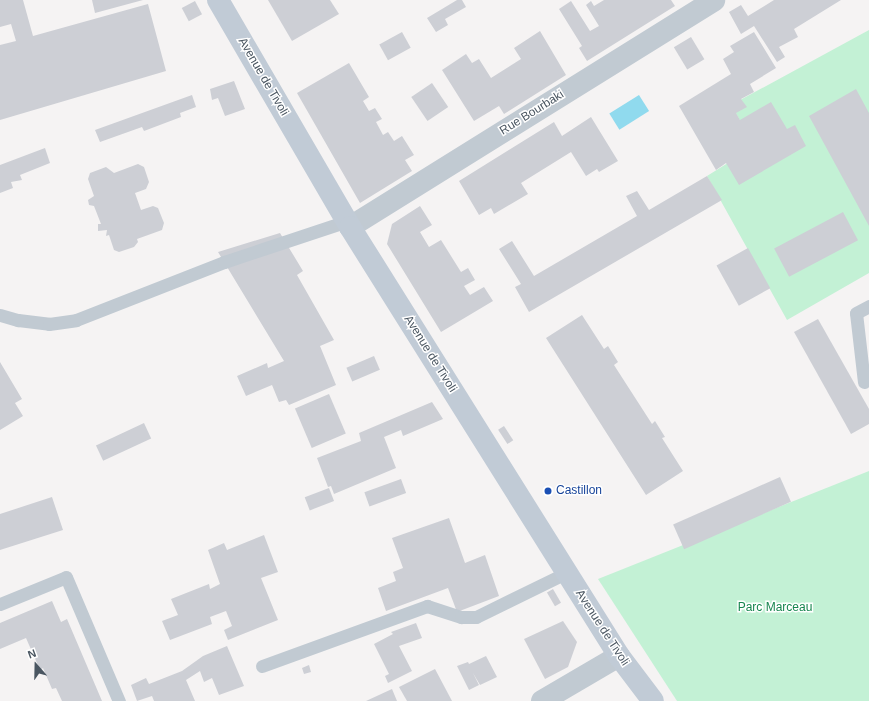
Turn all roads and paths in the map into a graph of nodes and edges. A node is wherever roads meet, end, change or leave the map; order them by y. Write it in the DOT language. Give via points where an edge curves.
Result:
graph roads {
  1 [pos="218,0"];
  2 [pos="714,0"];
  3 [pos="348,224"];
  4 [pos="869,306"];
  5 [pos="0,315"];
  6 [pos="864,382"];
  7 [pos="566,573"];
  8 [pos="0,604"];
  9 [pos="619,656"];
  10 [pos="262,666"];
  11 [pos="119,701"];
  12 [pos="542,701"];
  13 [pos="653,701"];
  1 -- 3 [label="street, Avenue de Tivoli"];
  2 -- 3 [label="street, Rue Bourbaki"];
  3 -- 5 [label="lane" via="224,262 76,320 49,324"];
  3 -- 7 [label="street, Avenue de Tivoli"];
  4 -- 6 [label="lane" via="856,313"];
  7 -- 9 [label="street, Avenue de Tivoli"];
  7 -- 10 [label="lane" via="476,617 461,618 427,606"];
  8 -- 11 [label="lane" via="66,577"];
  9 -- 12 [label="street"];
  9 -- 13 [label="street, Avenue de Tivoli"];
}
